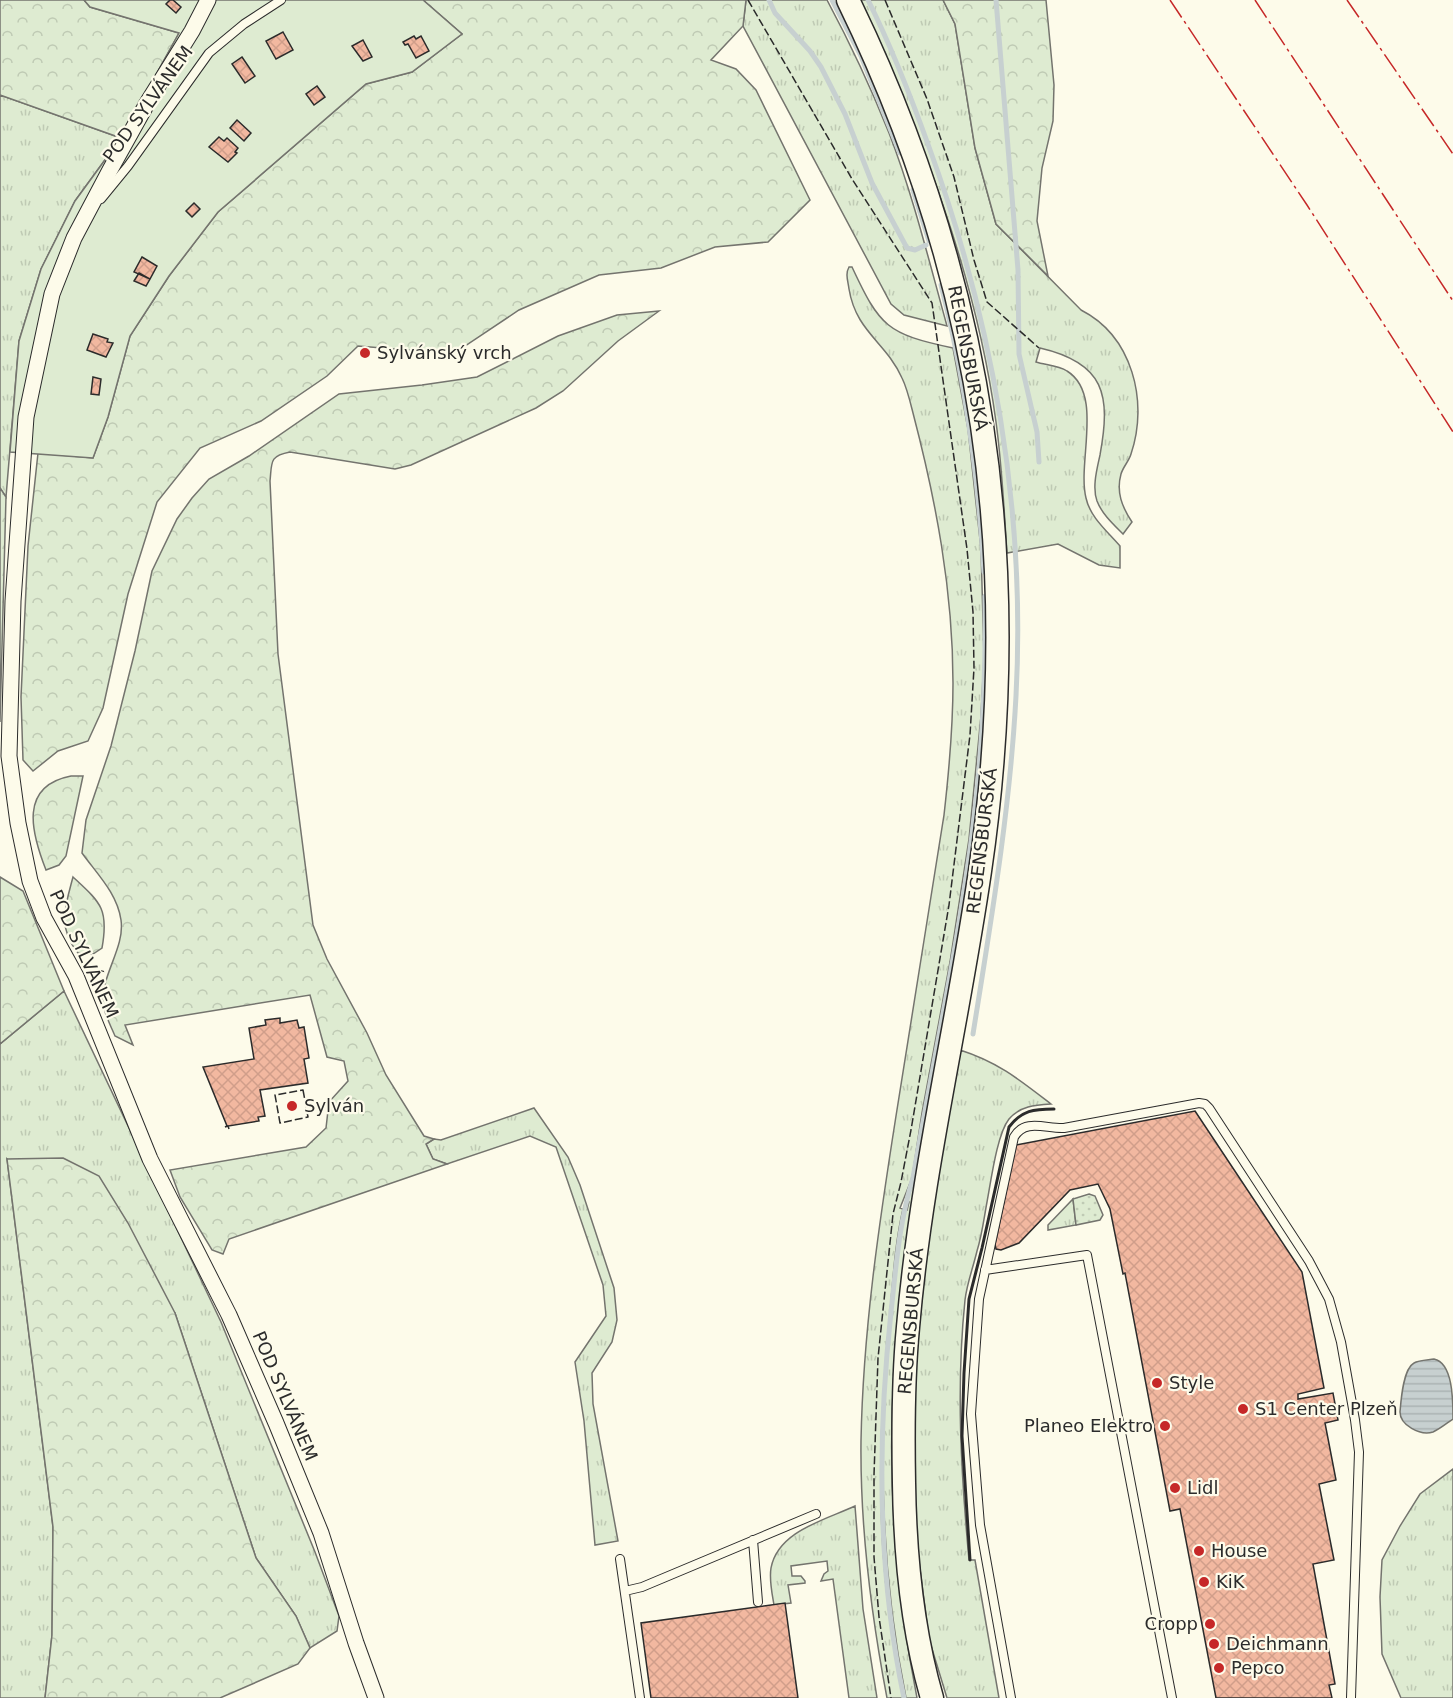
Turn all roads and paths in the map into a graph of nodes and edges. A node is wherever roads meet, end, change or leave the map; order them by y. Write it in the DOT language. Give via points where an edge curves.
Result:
graph roads {
  1 [pos="208,0"];
  2 [pos="281,0"];
  3 [pos="848,0"];
  4 [pos="84,218"];
  5 [pos="985,1270"];
  6 [pos="816,1514"];
  7 [pos="753,1540"];
  8 [pos="620,1559"];
  9 [pos="625,1591"];
  10 [pos="758,1602"];
  11 [pos="376,1698"];
  12 [pos="640,1698"];
  13 [pos="932,1698"];
  14 [pos="1011,1698"];
  15 [pos="1172,1698"];
  16 [pos="1351,1698"];
  1 -- 4 [label="street, POD SYLVÁNEM"];
  2 -- 4 [label="lane, POD SYLVÁNEM" via="209,53 128,166"];
  3 -- 13 [label="main road, REGENSBURSKÁ" via="899,112 940,233 966,332 980,407 996,558 998,670 990,791 924,1199 905,1363 906,1533 920,1648"];
  4 -- 11 [label="street, POD SYLVÁNEM" via="52,294 26,417 12,601 9,756 22,846 44,918 76,976 150,1159 229,1315 276,1423 321,1533"];
  5 -- 14 [label="lane" via="971,1414 980,1525"];
  5 -- 15 [label="lane" via="1087,1255"];
  5 -- 16 [label="lane" via="1014,1137 1022,1128 1064,1128 1199,1103 1207,1105 1309,1261 1329,1299 1341,1342 1359,1452"];
  6 -- 7 [label="lane"];
  7 -- 9 [label="lane"];
  7 -- 10 [label="lane"];
  8 -- 9 [label="lane"];
  9 -- 12 [label="lane"];
}
